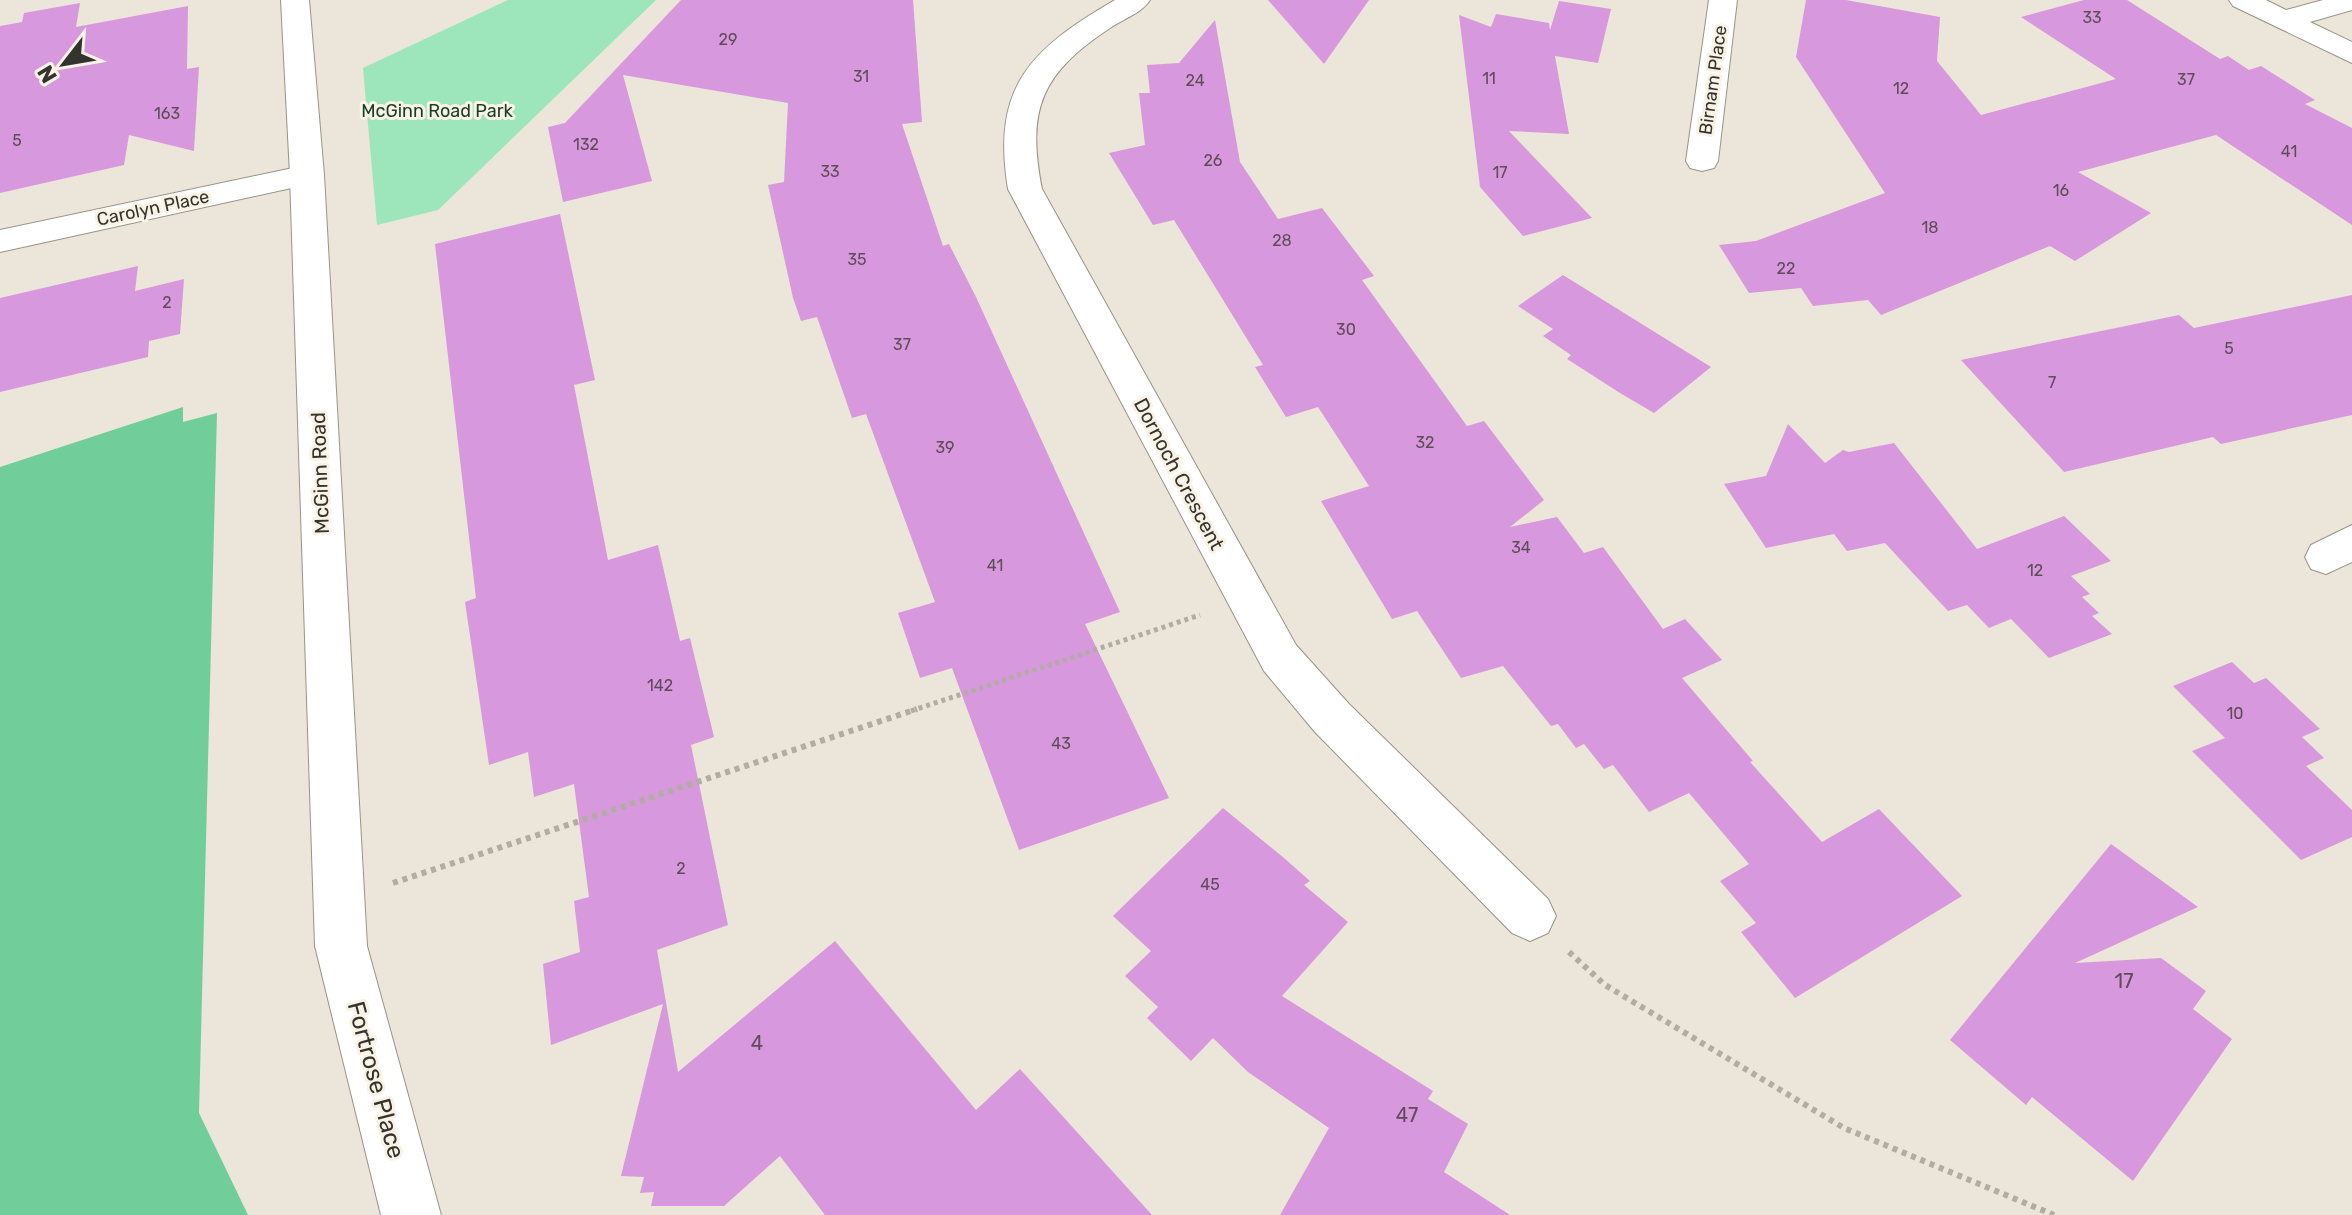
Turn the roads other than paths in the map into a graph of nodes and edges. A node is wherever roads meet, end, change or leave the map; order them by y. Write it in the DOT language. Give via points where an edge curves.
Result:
graph roads {
  1 [pos="295,0"];
  2 [pos="1136,0"];
  3 [pos="1723,0"];
  4 [pos="2243,0"];
  5 [pos="2352,1"];
  6 [pos="2284,20"];
  7 [pos="2352,54"];
  8 [pos="1702,161"];
  9 [pos="307,175"];
  10 [pos="0,241"];
  11 [pos="1530,916"];
  12 [pos="340,924"];
  13 [pos="411,1215"];
  1 -- 9 [label="street, McGinn Road"];
  2 -- 11 [label="street, Dornoch Crescent" via="1078,33 1052,55 1031,84 1020,108 1016,157 1025,189 1280,658 1332,718"];
  3 -- 8 [label="street, Birnam Place"];
  4 -- 6 [label="street"];
  5 -- 6 [label="street"];
  6 -- 7 [label="street"];
  9 -- 10 [label="street, Carolyn Place"];
  9 -- 12 [label="street, McGinn Road"];
  12 -- 13 [label="street, Fortrose Place"];
}
